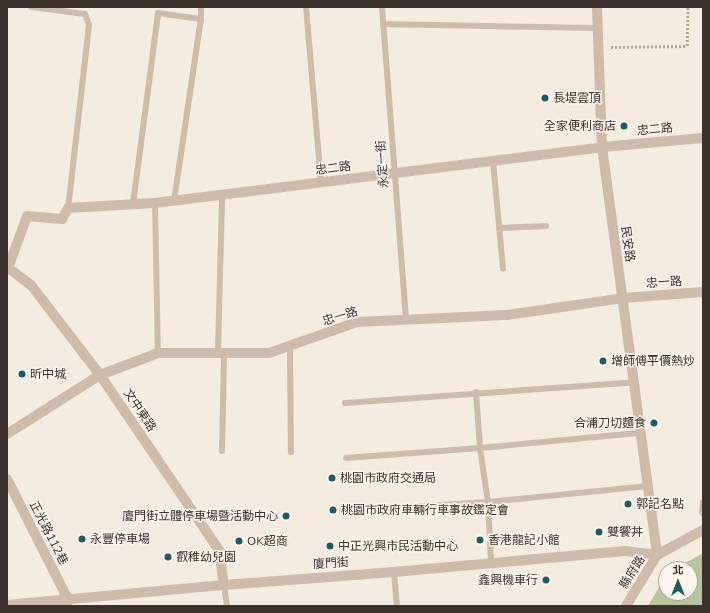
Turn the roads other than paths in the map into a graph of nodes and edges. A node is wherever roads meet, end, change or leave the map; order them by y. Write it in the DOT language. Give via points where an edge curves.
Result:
graph roads {
  1 [pos="31,7"];
  2 [pos="201,7"];
  3 [pos="306,7"];
  4 [pos="382,7"];
  5 [pos="597,7"];
  6 [pos="201,19"];
  7 [pos="383,24"];
  8 [pos="597,28"];
  9 [pos="703,138"];
  10 [pos="602,147"];
  11 [pos="493,161"];
  12 [pos="393,174"];
  13 [pos="321,182"];
  14 [pos="222,194"];
  15 [pos="174,201"];
  16 [pos="155,203"];
  17 [pos="133,204"];
  18 [pos="68,208"];
  19 [pos="546,226"];
  20 [pos="499,228"];
  21 [pos="7,268"];
  22 [pos="503,270"];
  23 [pos="703,292"];
  24 [pos="623,298"];
  25 [pos="406,320"];
  26 [pos="290,347"];
  27 [pos="221,352"];
  28 [pos="158,353"];
  29 [pos="100,375"];
  30 [pos="635,382"];
  31 [pos="476,392"];
  32 [pos="345,403"];
  33 [pos="640,433"];
  34 [pos="7,434"];
  35 [pos="480,448"];
  36 [pos="222,451"];
  37 [pos="291,452"];
  38 [pos="346,458"];
  39 [pos="7,478"];
  40 [pos="648,486"];
  41 [pos="488,502"];
  42 [pos="703,502"];
  43 [pos="342,511"];
  44 [pos="703,514"];
  45 [pos="703,530"];
  46 [pos="657,555"];
  47 [pos="491,562"];
  48 [pos="394,572"];
  49 [pos="224,584"];
  50 [pos="67,603"];
  51 [pos="7,605"];
  52 [pos="227,606"];
  53 [pos="397,606"];
  54 [pos="626,606"];
  1 -- 18 [label="lane" via="85,14 89,25"];
  2 -- 6 [label="lane"];
  3 -- 13 [label="lane"];
  4 -- 7 [label="lane, 永定一街"];
  5 -- 8 [label="street, 民安路"];
  6 -- 15 [label="lane"];
  6 -- 17 [label="lane" via="158,13"];
  7 -- 8 [label="lane"];
  7 -- 12 [label="lane, 永定一街"];
  8 -- 10 [label="street, 民安路"];
  9 -- 10 [label="street, 忠二路"];
  10 -- 11 [label="street, 忠二路"];
  10 -- 24 [label="street, 民安路"];
  11 -- 12 [label="street, 忠二路"];
  11 -- 20 [label="lane"];
  12 -- 13 [label="street, 忠二路"];
  12 -- 25 [label="lane, 永定一街"];
  13 -- 14 [label="street, 忠二路"];
  14 -- 15 [label="street, 忠二路"];
  14 -- 27 [label="lane"];
  15 -- 16 [label="street, 忠二路"];
  16 -- 17 [label="street, 忠二路"];
  16 -- 28 [label="lane"];
  17 -- 18 [label="street, 忠二路"];
  18 -- 21 [label="street" via="62,219 27,216"];
  19 -- 20 [label="lane"];
  20 -- 22 [label="lane"];
  21 -- 29 [label="street, 文中東路" via="31,285"];
  23 -- 24 [label="street, 忠一路"];
  24 -- 25 [label="street, 忠一路" via="507,315"];
  24 -- 30 [label="street, 民安路"];
  25 -- 26 [label="street, 忠一路" via="357,322"];
  26 -- 27 [label="street, 忠一路" via="269,353"];
  26 -- 37 [label="lane"];
  27 -- 28 [label="street, 忠一路"];
  27 -- 36 [label="lane"];
  28 -- 29 [label="street, 忠一路"];
  29 -- 34 [label="street, 忠一路"];
  29 -- 49 [label="street, 文中東路" via="219,550"];
  30 -- 31 [label="lane"];
  30 -- 33 [label="street, 民安路"];
  31 -- 32 [label="lane"];
  31 -- 35 [label="lane"];
  33 -- 35 [label="lane"];
  33 -- 40 [label="street, 民安路"];
  35 -- 38 [label="lane"];
  35 -- 41 [label="lane"];
  39 -- 50 [label="street, 正光路112巷"];
  40 -- 41 [label="lane"];
  40 -- 46 [label="street, 民安路"];
  41 -- 43 [label="lane"];
  41 -- 47 [label="lane"];
  42 -- 44 [label="lane"];
  45 -- 46 [label="street, 縣府路"];
  46 -- 47 [label="street, 廈門街" via="625,551"];
  46 -- 54 [label="street, 縣府路"];
  47 -- 48 [label="street, 廈門街"];
  48 -- 49 [label="street, 廈門街"];
  48 -- 53 [label="lane"];
  49 -- 50 [label="street, 廈門街"];
  49 -- 52 [label="lane"];
  50 -- 51 [label="street, 廈門街"];
}
